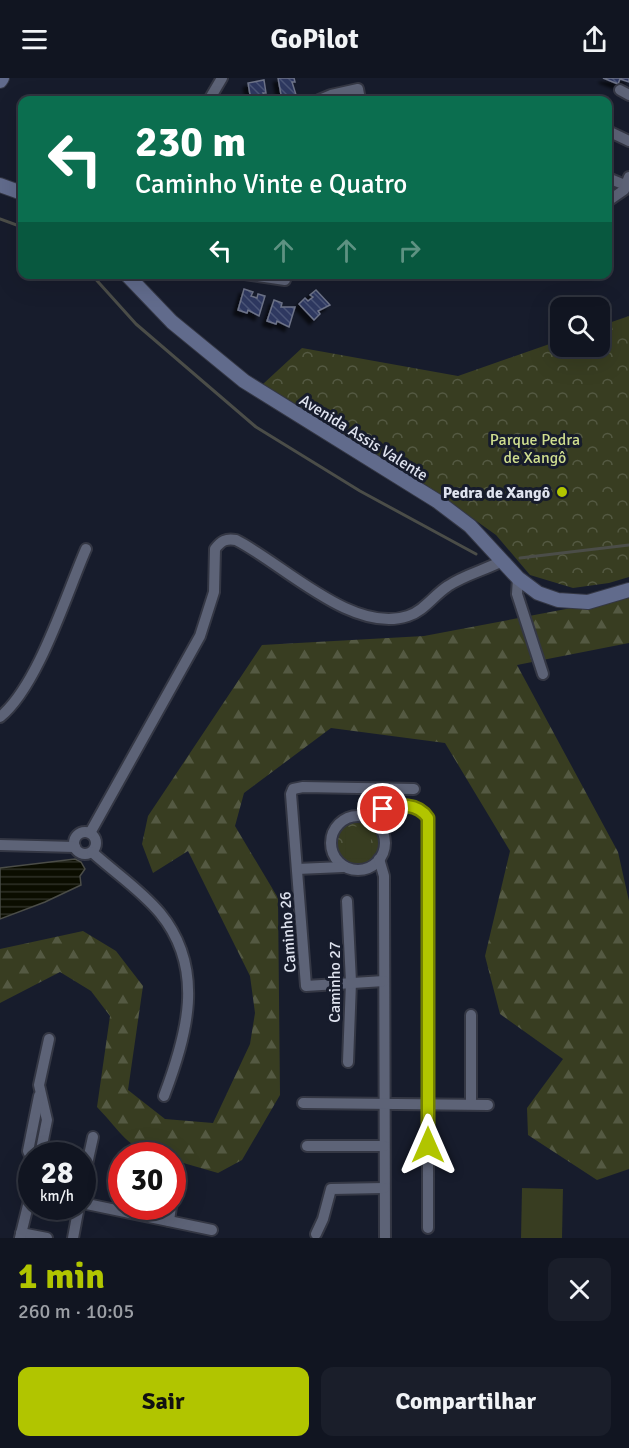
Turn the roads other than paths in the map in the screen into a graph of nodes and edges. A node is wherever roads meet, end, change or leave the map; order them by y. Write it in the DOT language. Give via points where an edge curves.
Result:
graph roads {
  1 [pos="222,78"];
  2 [pos="357,83"];
  3 [pos="211,96"];
  4 [pos="329,96"];
  5 [pos="612,133"];
  6 [pos="629,141"];
  7 [pos="612,180"];
  8 [pos="0,184"];
  9 [pos="627,186"];
  10 [pos="18,191"];
  11 [pos="612,198"];
  12 [pos="131,279"];
  13 [pos="278,279"];
  14 [pos="285,280"];
  15 [pos="86,549"];
  16 [pos="502,561"];
  17 [pos="518,578"];
  18 [pos="629,591"];
  19 [pos="543,674"];
  20 [pos="0,717"];
  21 [pos="414,789"];
  22 [pos="370,819"];
  23 [pos="90,833"];
  24 [pos="0,845"];
  25 [pos="75,847"];
  26 [pos="92,852"];
  27 [pos="379,859"];
  28 [pos="343,867"];
  29 [pos="297,869"];
  30 [pos="347,901"];
  31 [pos="384,981"];
  32 [pos="351,982"];
  33 [pos="471,1015"];
  34 [pos="50,1039"];
  35 [pos="348,1062"];
  36 [pos="39,1096"];
  37 [pos="164,1096"];
  38 [pos="384,1102"];
  39 [pos="303,1103"];
  40 [pos="428,1104"];
  41 [pos="471,1104"];
  42 [pos="488,1105"];
  43 [pos="93,1137"];
  44 [pos="29,1142"];
  45 [pos="43,1142"];
  46 [pos="92,1142"];
  47 [pos="308,1146"];
  48 [pos="384,1146"];
  49 [pos="384,1188"];
  50 [pos="25,1220"];
  51 [pos="76,1220"];
  52 [pos="165,1220"];
  53 [pos="168,1221"];
  54 [pos="428,1228"];
  55 [pos="212,1230"];
  56 [pos="316,1234"];
  57 [pos="21,1235"];
  58 [pos="383,1235"];
  59 [pos="47,1238"];
  60 [pos="73,1238"];
  1 -- 3 [label="street"];
  2 -- 4 [label="street"];
  5 -- 6 [label="street"];
  7 -- 9 [label="street"];
  8 -- 10 [label="main road"];
  9 -- 11 [label="street"];
  12 -- 16 [label="main road, Avenida Assis Valente" via="172,322 244,381 437,501 470,526"];
  13 -- 14 [label="street"];
  15 -- 20 [label="street" via="31,676"];
  16 -- 17 [label="main road, Avenida Assis Valente"];
  16 -- 23 [label="street" via="448,586 417,612 381,619 341,606 236,540 219,543 215,549 212,605 200,636"];
  17 -- 18 [label="main road, Avenida Assis Valente" via="538,593 573,603"];
  17 -- 19 [label="street" via="517,594"];
  21 -- 29 [label="street" via="293,789"];
  22 -- 27 [label="street" via="383,832 384,851"];
  22 -- 28 [label="street" via="354,816 335,827 331,848"];
  22 -- 40 [label="street" via="383,809 401,806 418,808 428,818"];
  23 -- 25 [label="street" via="80,834"];
  23 -- 26 [label="street" via="96,842"];
  24 -- 25 [label="street"];
  25 -- 26 [label="street" via="82,854"];
  26 -- 37 [label="street" via="160,913 172,929 188,968 188,1017"];
  27 -- 28 [label="street" via="366,868"];
  27 -- 31 [label="street" via="384,876"];
  28 -- 29 [label="street"];
  29 -- 32 [label="street, Caminho 26" via="306,986"];
  30 -- 32 [label="street, Caminho 27"];
  31 -- 32 [label="street, Caminho 26"];
  31 -- 38 [label="street"];
  32 -- 35 [label="street, Caminho 27"];
  33 -- 41 [label="street"];
  34 -- 36 [label="street"];
  36 -- 44 [label="street"];
  36 -- 45 [label="street" via="47,1120"];
  38 -- 39 [label="street"];
  38 -- 40 [label="street"];
  38 -- 48 [label="street"];
  40 -- 41 [label="street"];
  40 -- 54 [label="street"];
  41 -- 42 [label="street"];
  43 -- 46 [label="street"];
  47 -- 48 [label="street"];
  48 -- 49 [label="street"];
  49 -- 56 [label="street" via="334,1188 329,1192 324,1219"];
  49 -- 58 [label="street"];
  50 -- 57 [label="street"];
  51 -- 60 [label="street"];
  52 -- 53 [label="street"];
  53 -- 55 [label="street"];
  57 -- 59 [label="street"];
}
